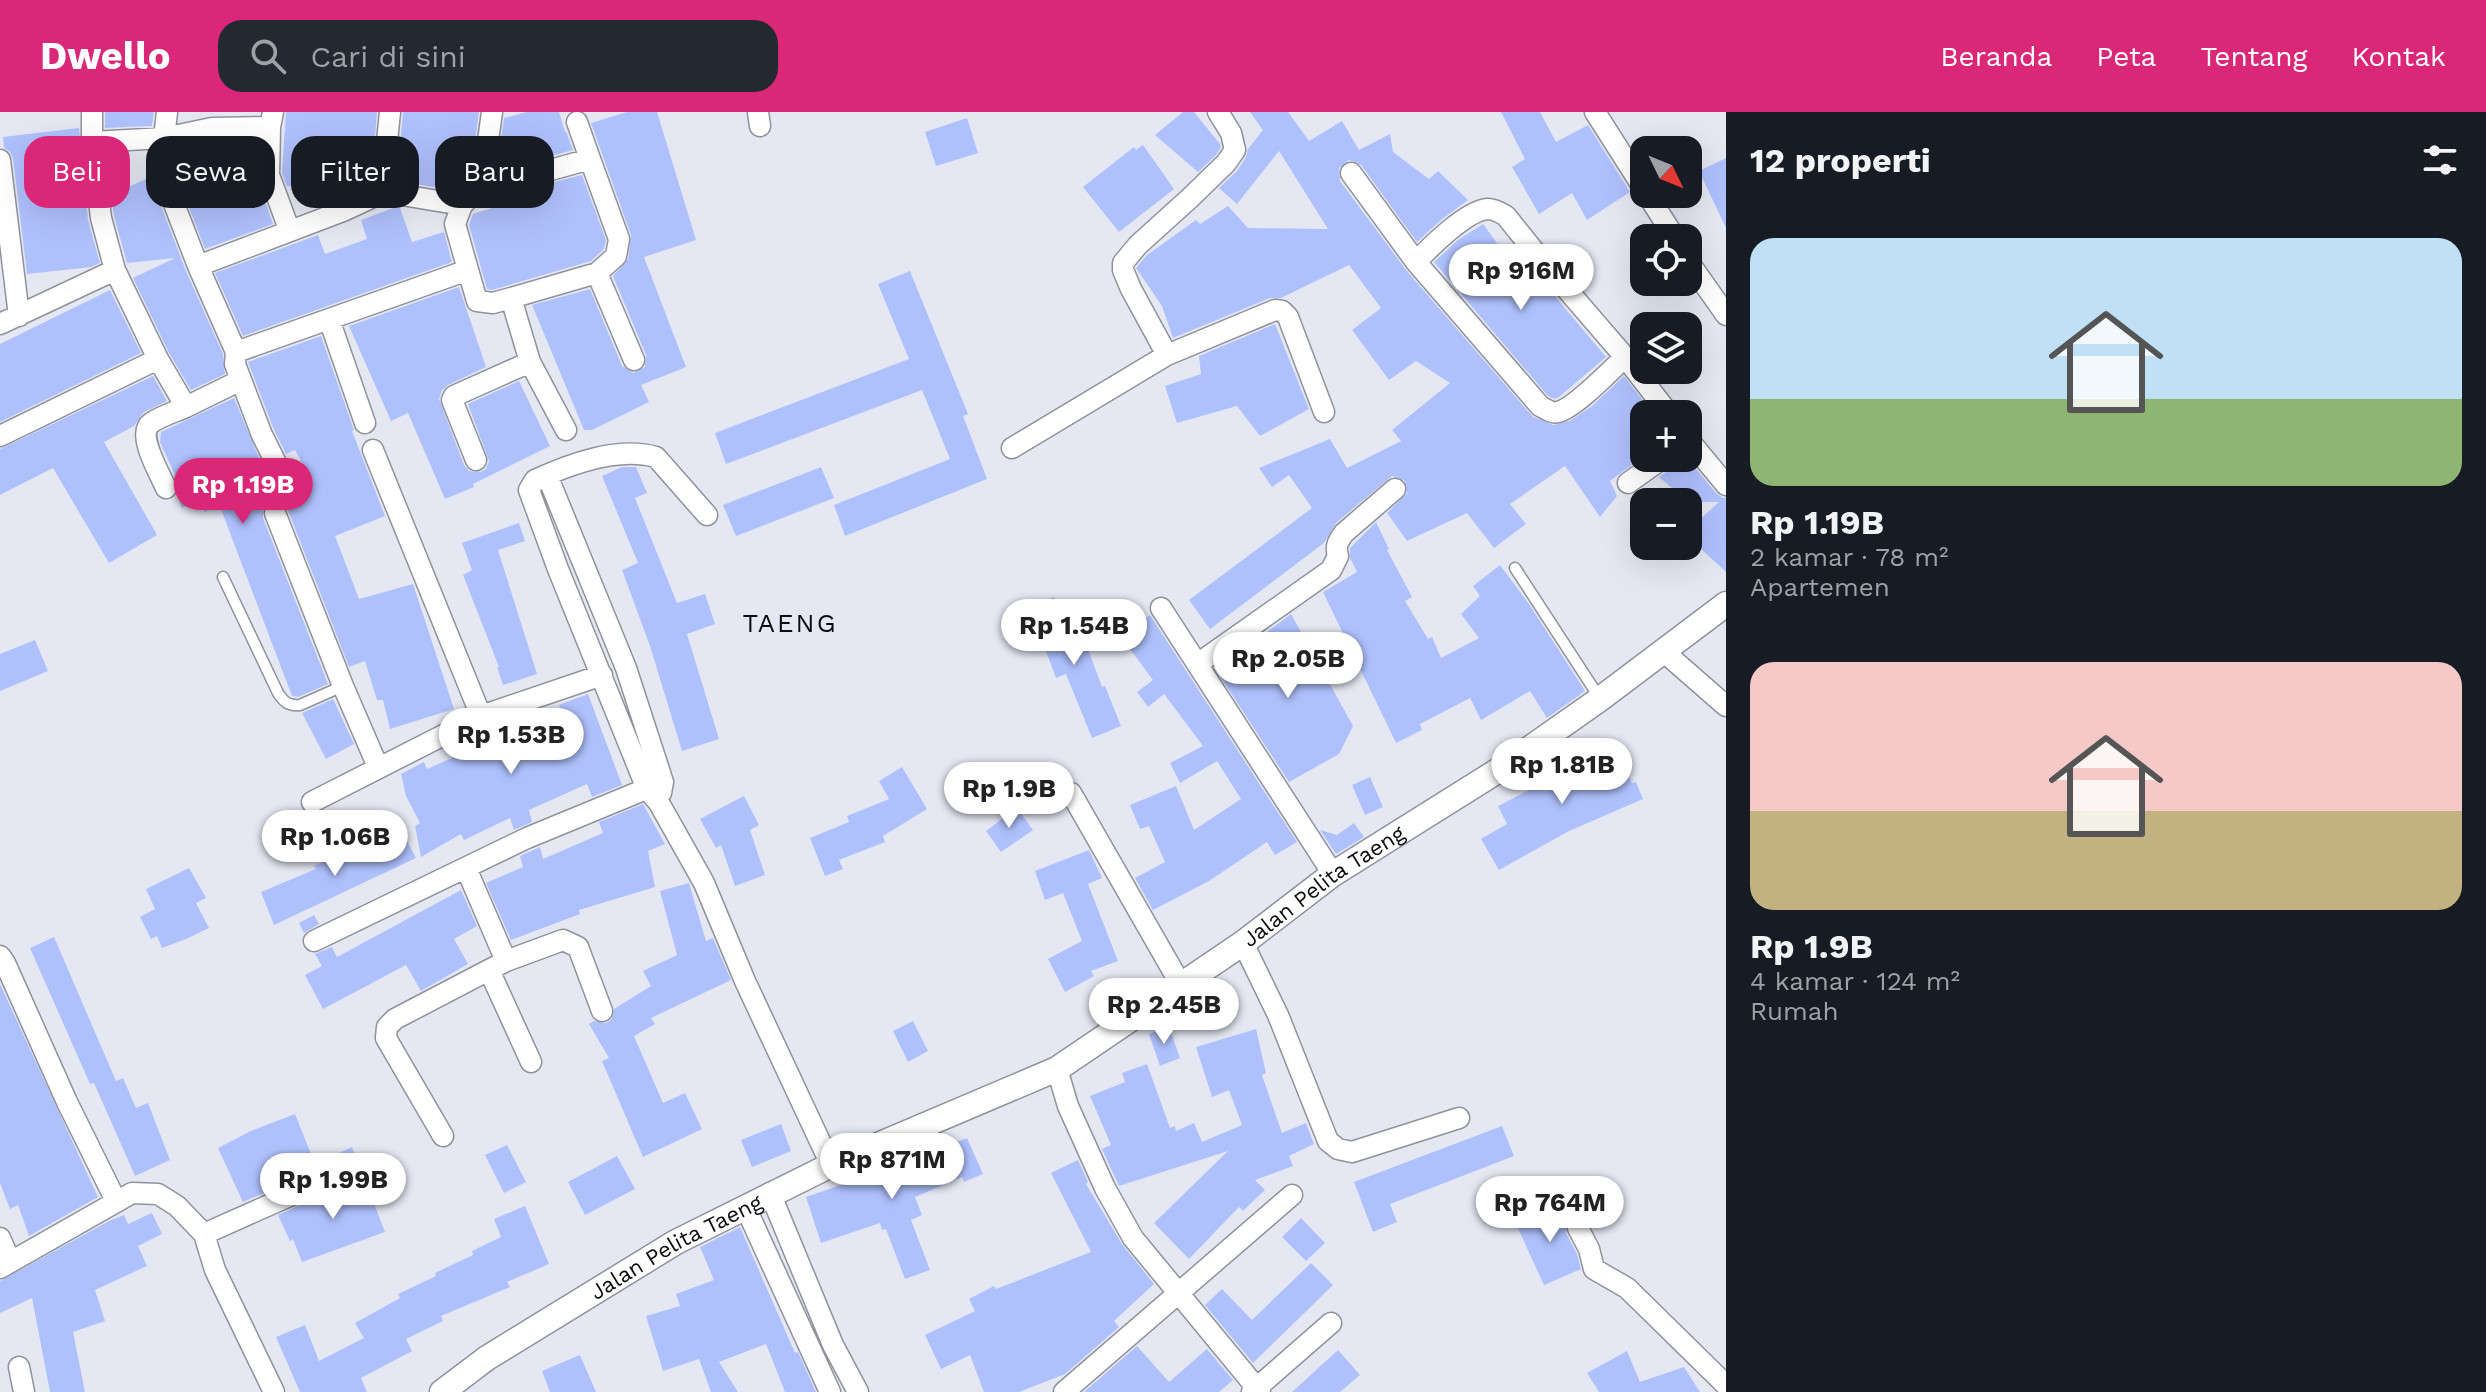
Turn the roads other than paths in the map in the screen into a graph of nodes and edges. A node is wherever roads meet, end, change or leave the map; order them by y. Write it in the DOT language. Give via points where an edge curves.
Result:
graph roads {
  1 [pos="92,112"];
  2 [pos="167,112"];
  3 [pos="390,112"];
  4 [pos="492,112"];
  5 [pos="1218,112"];
  6 [pos="1595,112"];
  7 [pos="271,119"];
  8 [pos="577,122"];
  9 [pos="92,136"];
  10 [pos="164,136"];
  11 [pos="174,136"];
  12 [pos="388,136"];
  13 [pos="489,136"];
  14 [pos="590,159"];
  15 [pos="0,160"];
  16 [pos="1630,167"];
  17 [pos="554,169"];
  18 [pos="1351,173"];
  19 [pos="100,208"];
  20 [pos="176,208"];
  21 [pos="349,208"];
  22 [pos="461,208"];
  23 [pos="289,229"];
  24 [pos="1416,262"];
  25 [pos="198,266"];
  26 [pos="115,270"];
  27 [pos="468,270"];
  28 [pos="597,273"];
  29 [pos="1702,281"];
  30 [pos="511,298"];
  31 [pos="1726,315"];
  32 [pos="329,319"];
  33 [pos="10,320"];
  34 [pos="236,352"];
  35 [pos="1167,355"];
  36 [pos="1625,357"];
  37 [pos="158,359"];
  38 [pos="634,360"];
  39 [pos="530,362"];
  40 [pos="241,380"];
  41 [pos="1658,400"];
  42 [pos="186,407"];
  43 [pos="1324,412"];
  44 [pos="365,423"];
  45 [pos="566,430"];
  46 [pos="0,436"];
  47 [pos="1012,448"];
  48 [pos="373,450"];
  49 [pos="1702,456"];
  50 [pos="476,460"];
  51 [pos="1643,472"];
  52 [pos="547,475"];
  53 [pos="1628,483"];
  54 [pos="1726,485"];
  55 [pos="166,488"];
  56 [pos="1395,489"];
  57 [pos="707,515"];
  58 [pos="1515,568"];
  59 [pos="223,577"];
  60 [pos="1726,604"];
  61 [pos="1161,608"];
  62 [pos="610,628"];
  63 [pos="586,635"];
  64 [pos="1663,651"];
  65 [pos="1199,663"];
  66 [pos="602,675"];
  67 [pos="343,686"];
  68 [pos="1600,699"];
  69 [pos="1726,706"];
  70 [pos="481,716"];
  71 [pos="378,767"];
  72 [pos="656,791"];
  73 [pos="1071,793"];
  74 [pos="312,802"];
  75 [pos="466,868"];
  76 [pos="1333,874"];
  77 [pos="314,941"];
  78 [pos="1243,943"];
  79 [pos="0,956"];
  80 [pos="498,966"];
  81 [pos="1181,985"];
  82 [pos="602,1011"];
  83 [pos="531,1062"];
  84 [pos="1057,1069"];
  85 [pos="1459,1118"];
  86 [pos="443,1136"];
  87 [pos="831,1165"];
  88 [pos="350,1169"];
  89 [pos="770,1193"];
  90 [pos="1292,1195"];
  91 [pos="116,1201"];
  92 [pos="745,1206"];
  93 [pos="1578,1228"];
  94 [pos="204,1234"];
  95 [pos="0,1238"];
  96 [pos="5,1265"];
  97 [pos="1179,1295"];
  98 [pos="1331,1323"];
  99 [pos="19,1367"];
  100 [pos="1726,1386"];
  101 [pos="1256,1391"];
  102 [pos="24,1392"];
  103 [pos="274,1392"];
  104 [pos="442,1392"];
  105 [pos="830,1392"];
  106 [pos="858,1392"];
  107 [pos="1064,1392"];
  108 [pos="1718,1392"];
  1 -- 9 [label="street"];
  2 -- 10 [label="street"];
  3 -- 12 [label="street"];
  4 -- 13 [label="street"];
  5 -- 35 [label="street" via="1235,150 1123,263 1131,289"];
  6 -- 16 [label="street"];
  7 -- 11 [label="street"];
  7 -- 23 [label="street" via="269,175"];
  8 -- 14 [label="street"];
  14 -- 17 [label="street"];
  14 -- 28 [label="street" via="620,242 614,259"];
  15 -- 33 [label="street"];
  18 -- 24 [label="street"];
  19 -- 26 [label="street"];
  20 -- 25 [label="street"];
  21 -- 23 [label="street"];
  22 -- 27 [label="street" via="455,224"];
  23 -- 25 [label="street"];
  24 -- 36 [label="street" via="1476,213 1500,212"];
  24 -- 36 [label="street" via="1531,398 1549,412 1576,401"];
  25 -- 34 [label="street"];
  26 -- 33 [label="street"];
  26 -- 37 [label="street"];
  27 -- 30 [label="street" via="477,301"];
  27 -- 32 [label="street"];
  28 -- 30 [label="street"];
  28 -- 38 [label="street"];
  29 -- 31 [label="street"];
  30 -- 39 [label="street"];
  32 -- 34 [label="street"];
  32 -- 44 [label="street"];
  34 -- 40 [label="street"];
  35 -- 43 [label="street" via="1265,313 1282,311"];
  35 -- 47 [label="street"];
  36 -- 41 [label="street"];
  37 -- 42 [label="street"];
  37 -- 46 [label="street"];
  39 -- 45 [label="street"];
  39 -- 50 [label="street" via="454,396"];
  40 -- 42 [label="street"];
  40 -- 67 [label="street" via="275,461 272,505"];
  42 -- 55 [label="street" via="151,423 146,432"];
  48 -- 70 [label="street"];
  49 -- 54 [label="street"];
  51 -- 53 [label="street"];
  52 -- 57 [label="street" via="604,456 645,454 656,457"];
  52 -- 62 [label="street"];
  52 -- 63 [label="street" via="530,485 530,495"];
  56 -- 65 [label="street" via="1344,533 1331,570"];
  58 -- 68 [label="lane"];
  59 -- 67 [label="lane" via="284,702 300,705"];
  60 -- 64 [label="street, Jalan Pelita Taeng"];
  61 -- 65 [label="street"];
  62 -- 63 [label="street"];
  62 -- 72 [label="street" via="626,668"];
  63 -- 66 [label="street"];
  64 -- 68 [label="street, Jalan Pelita Taeng"];
  64 -- 69 [label="street"];
  65 -- 76 [label="street"];
  66 -- 70 [label="street"];
  66 -- 72 [label="street"];
  67 -- 71 [label="street"];
  68 -- 76 [label="street, Jalan Pelita Taeng"];
  70 -- 71 [label="street"];
  71 -- 74 [label="street"];
  72 -- 75 [label="street" via="527,838"];
  72 -- 87 [label="street" via="704,883"];
  73 -- 81 [label="street"];
  75 -- 77 [label="street"];
  75 -- 80 [label="street"];
  76 -- 78 [label="street, Jalan Pelita Taeng"];
  78 -- 81 [label="street, Jalan Pelita Taeng"];
  78 -- 85 [label="street" via="1328,1141 1352,1152"];
  79 -- 91 [label="street"];
  80 -- 82 [label="street" via="563,940 572,943"];
  80 -- 83 [label="street"];
  80 -- 86 [label="street" via="387,1027 386,1038"];
  81 -- 84 [label="street, Jalan Pelita Taeng"];
  84 -- 87 [label="street, Jalan Pelita Taeng"];
  84 -- 97 [label="street" via="1105,1188 1133,1238"];
  87 -- 89 [label="street, Jalan Pelita Taeng"];
  88 -- 94 [label="street"];
  89 -- 92 [label="street, Jalan Pelita Taeng"];
  89 -- 106 [label="street"];
  90 -- 97 [label="street"];
  91 -- 94 [label="street" via="132,1193 158,1194"];
  91 -- 96 [label="street"];
  92 -- 104 [label="street, Jalan Pelita Taeng" via="676,1242 487,1358"];
  92 -- 105 [label="street"];
  93 -- 100 [label="street" via="1594,1269 1627,1288"];
  94 -- 103 [label="street" via="215,1270"];
  95 -- 96 [label="street"];
  97 -- 101 [label="street"];
  97 -- 107 [label="street"];
  98 -- 101 [label="street"];
  99 -- 102 [label="street"];
  100 -- 108 [label="street"];
}
